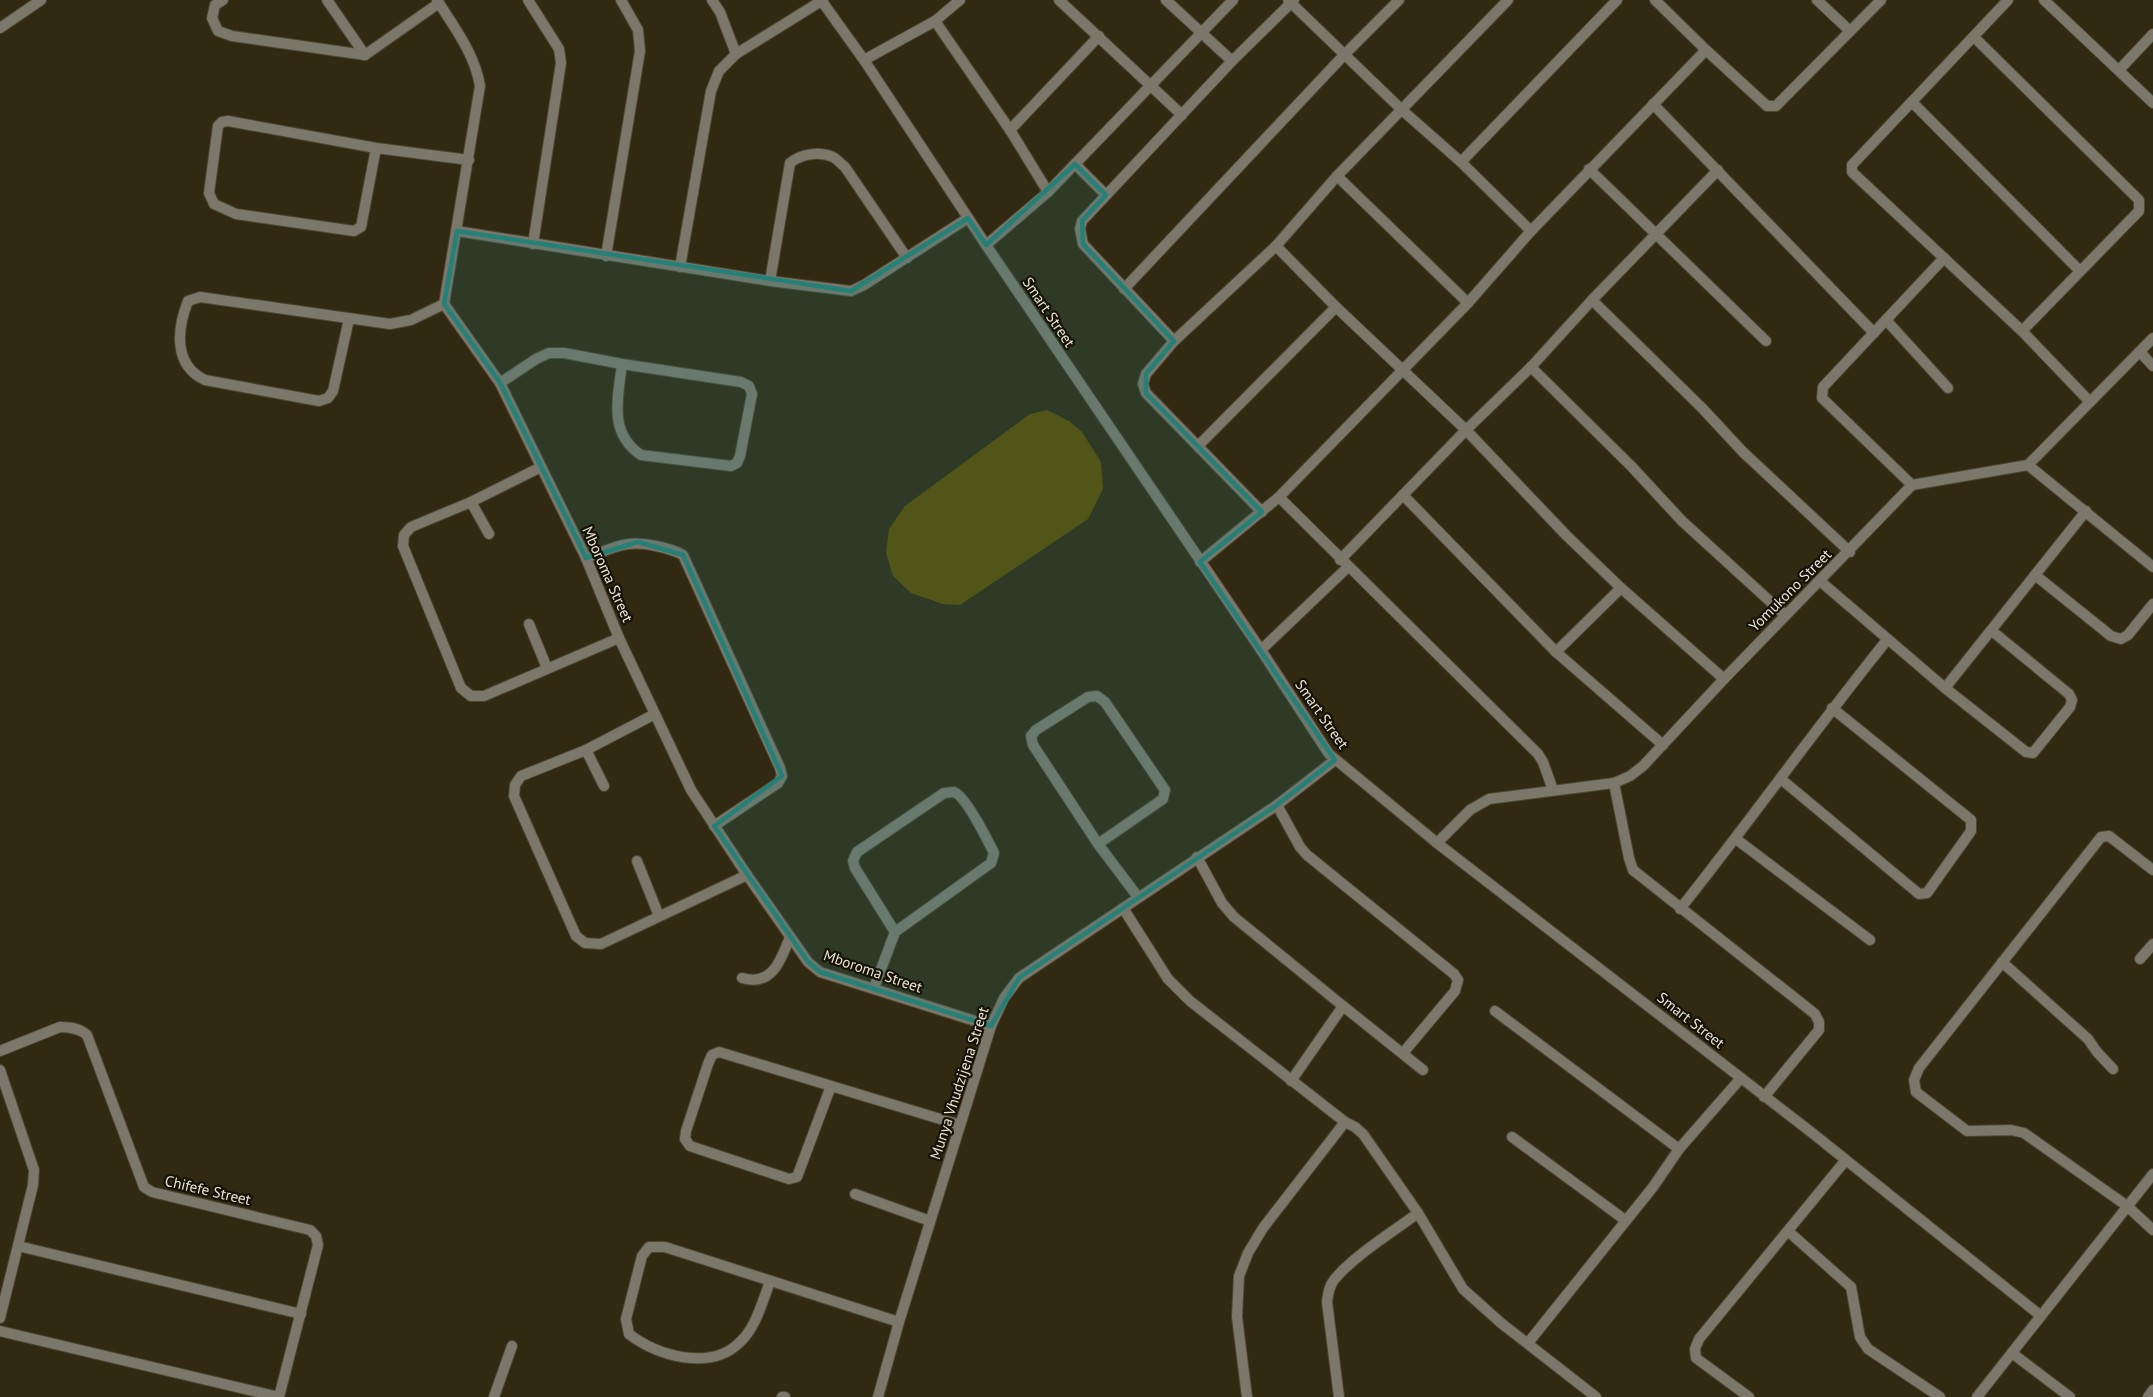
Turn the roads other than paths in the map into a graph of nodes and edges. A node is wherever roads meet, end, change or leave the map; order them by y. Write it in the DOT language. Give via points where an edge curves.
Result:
graph roads {
  1 [pos="223,0"];
  2 [pos="327,0"];
  3 [pos="528,0"];
  4 [pos="621,0"];
  5 [pos="712,0"];
  6 [pos="822,0"];
  7 [pos="960,0"];
  8 [pos="1059,0"];
  9 [pos="1166,0"];
  10 [pos="1233,0"];
  11 [pos="1398,0"];
  12 [pos="1508,0"];
  13 [pos="1617,0"];
  14 [pos="1655,0"];
  15 [pos="1817,0"];
  16 [pos="1881,0"];
  17 [pos="2008,0"];
  18 [pos="2044,0"];
  19 [pos="1291,1"];
  20 [pos="34,2"];
  21 [pos="438,2"];
  22 [pos="935,21"];
  23 [pos="0,28"];
  24 [pos="1850,31"];
  25 [pos="1202,34"];
  26 [pos="2153,34"];
  27 [pos="1099,36"];
  28 [pos="1974,37"];
  29 [pos="1706,50"];
  30 [pos="736,54"];
  31 [pos="1345,54"];
  32 [pos="365,55"];
  33 [pos="864,60"];
  34 [pos="1232,61"];
  35 [pos="2119,70"];
  36 [pos="1151,86"];
  37 [pos="1912,102"];
  38 [pos="2153,103"];
  39 [pos="1653,104"];
  40 [pos="1402,110"];
  41 [pos="1182,115"];
  42 [pos="1010,130"];
  43 [pos="376,148"];
  44 [pos="469,160"];
  45 [pos="1461,162"];
  46 [pos="1075,164"];
  47 [pos="1589,169"];
  48 [pos="1718,170"];
  49 [pos="1337,176"];
  50 [pos="1048,192"];
  51 [pos="1106,195"];
  52 [pos="968,218"];
  53 [pos="457,231"];
  54 [pos="1531,231"];
  55 [pos="1656,234"];
  56 [pos="533,244"];
  57 [pos="986,245"];
  58 [pos="1276,246"];
  59 [pos="606,256"];
  60 [pos="907,258"];
  61 [pos="1944,258"];
  62 [pos="680,267"];
  63 [pos="2080,271"];
  64 [pos="770,282"];
  65 [pos="1124,289"];
  66 [pos="1592,300"];
  67 [pos="1468,303"];
  68 [pos="444,304"];
  69 [pos="1336,307"];
  70 [pos="349,319"];
  71 [pos="1886,320"];
  72 [pos="2022,331"];
  73 [pos="1874,333"];
  74 [pos="2153,338"];
  75 [pos="1174,341"];
  76 [pos="1766,341"];
  77 [pos="2140,352"];
  78 [pos="622,364"];
  79 [pos="2153,366"];
  80 [pos="1531,367"];
  81 [pos="1402,368"];
  82 [pos="500,383"];
  83 [pos="1948,388"];
  84 [pos="2090,402"];
  85 [pos="1466,430"];
  86 [pos="1198,446"];
  87 [pos="2028,465"];
  88 [pos="541,468"];
  89 [pos="1912,485"];
  90 [pos="1403,495"];
  91 [pos="1279,497"];
  92 [pos="471,502"];
  93 [pos="2085,510"];
  94 [pos="1262,512"];
  95 [pos="489,534"];
  96 [pos="1850,552"];
  97 [pos="586,558"];
  98 [pos="1200,562"];
  99 [pos="1344,563"];
  100 [pos="2153,567"];
  101 [pos="2035,575"];
  102 [pos="1820,581"];
  103 [pos="1621,588"];
  104 [pos="2153,604"];
  105 [pos="1785,615"];
  106 [pos="529,624"];
  107 [pos="1992,631"];
  108 [pos="619,638"];
  109 [pos="1887,640"];
  110 [pos="1261,650"];
  111 [pos="1556,652"];
  112 [pos="547,668"];
  113 [pos="1724,679"];
  114 [pos="1945,688"];
  115 [pos="1832,708"];
  116 [pos="655,714"];
  117 [pos="1663,745"];
  118 [pos="586,750"];
  119 [pos="1335,760"];
  120 [pos="1781,778"];
  121 [pos="1614,783"];
  122 [pos="604,786"];
  123 [pos="1553,790"];
  124 [pos="1277,805"];
  125 [pos="714,826"];
  126 [pos="1736,839"];
  127 [pos="1437,843"];
  128 [pos="1098,844"];
  129 [pos="1197,857"];
  130 [pos="637,861"];
  131 [pos="2153,870"];
  132 [pos="747,875"];
  133 [pos="1138,897"];
  134 [pos="1124,908"];
  135 [pos="1680,909"];
  136 [pos="659,916"];
  137 [pos="895,932"];
  138 [pos="790,937"];
  139 [pos="1870,940"];
  140 [pos="2153,944"];
  141 [pos="2140,959"];
  142 [pos="2002,962"];
  143 [pos="742,978"];
  144 [pos="874,988"];
  145 [pos="1343,1006"];
  146 [pos="1495,1011"];
  147 [pos="991,1026"];
  148 [pos="0,1051"];
  149 [pos="1403,1053"];
  150 [pos="2113,1069"];
  151 [pos="0,1070"];
  152 [pos="1423,1070"];
  153 [pos="1741,1078"];
  154 [pos="1291,1081"];
  155 [pos="831,1086"];
  156 [pos="1764,1097"];
  157 [pos="1345,1122"];
  158 [pos="960,1125"];
  159 [pos="1512,1137"];
  160 [pos="1679,1149"];
  161 [pos="1845,1161"];
  162 [pos="2153,1174"];
  163 [pos="855,1194"];
  164 [pos="2127,1206"];
  165 [pos="1418,1213"];
  166 [pos="1625,1220"];
  167 [pos="930,1221"];
  168 [pos="2153,1230"];
  169 [pos="1789,1232"];
  170 [pos="18,1245"];
  171 [pos="770,1282"];
  172 [pos="301,1314"];
  173 [pos="2042,1316"];
  174 [pos="0,1318"];
  175 [pos="899,1322"];
  176 [pos="0,1331"];
  177 [pos="1528,1343"];
  178 [pos="512,1346"];
  179 [pos="2012,1353"];
  180 [pos="2153,1390"];
  181 [pos="279,1397"];
  182 [pos="494,1397"];
  183 [pos="878,1397"];
  184 [pos="1247,1397"];
  185 [pos="1339,1397"];
  186 [pos="1596,1397"];
  187 [pos="1749,1397"];
  188 [pos="1940,1397"];
  189 [pos="1977,1397"];
  190 [pos="2070,1397"];
  191 [pos="2148,1397"];
  1 -- 32 [label="street" via="215,5 213,18 218,31"];
  2 -- 32 [label="street"];
  3 -- 56 [label="street" via="559,49 561,63"];
  4 -- 59 [label="street" via="638,30 640,51"];
  5 -- 30 [label="street"];
  6 -- 30 [label="street"];
  6 -- 33 [label="street, Smart Street"];
  7 -- 22 [label="street"];
  8 -- 27 [label="street"];
  9 -- 25 [label="street"];
  10 -- 25 [label="street"];
  11 -- 31 [label="street"];
  12 -- 40 [label="street"];
  13 -- 45 [label="street"];
  14 -- 29 [label="street"];
  15 -- 24 [label="street"];
  16 -- 24 [label="street"];
  17 -- 28 [label="street"];
  18 -- 35 [label="street"];
  19 -- 31 [label="street"];
  19 -- 34 [label="street"];
  20 -- 23 [label="street"];
  21 -- 32 [label="street"];
  21 -- 44 [label="street" via="477,68 480,86"];
  22 -- 33 [label="street"];
  22 -- 42 [label="street"];
  24 -- 29 [label="street" via="1776,106 1767,106"];
  25 -- 34 [label="street"];
  25 -- 36 [label="street"];
  26 -- 35 [label="street"];
  27 -- 36 [label="street"];
  27 -- 42 [label="street"];
  28 -- 37 [label="street"];
  28 -- 63 [label="street" via="2139,200 2139,211"];
  29 -- 39 [label="street"];
  30 -- 62 [label="street" via="719,71 711,91"];
  31 -- 40 [label="street"];
  31 -- 65 [label="street"];
  33 -- 52 [label="street, Smart Street"];
  34 -- 41 [label="street"];
  35 -- 38 [label="street"];
  36 -- 41 [label="street"];
  36 -- 46 [label="street"];
  37 -- 61 [label="street" via="1851,169"];
  37 -- 63 [label="street"];
  39 -- 47 [label="street"];
  39 -- 48 [label="street"];
  40 -- 45 [label="street"];
  40 -- 49 [label="street"];
  41 -- 51 [label="street"];
  42 -- 50 [label="street"];
  43 -- 43 [label="street" via="222,122 218,126 209,193 214,204 236,214 354,231 361,227"];
  43 -- 44 [label="street"];
  44 -- 53 [label="street"];
  45 -- 54 [label="street"];
  46 -- 50 [label="street"];
  46 -- 51 [label="street"];
  47 -- 54 [label="street"];
  47 -- 55 [label="street"];
  48 -- 55 [label="street"];
  48 -- 73 [label="street"];
  49 -- 58 [label="street"];
  49 -- 67 [label="street"];
  50 -- 57 [label="street"];
  51 -- 65 [label="street" via="1082,221 1080,236"];
  52 -- 57 [label="street, Smart Street"];
  52 -- 60 [label="street"];
  53 -- 56 [label="street"];
  53 -- 68 [label="street"];
  54 -- 67 [label="street"];
  55 -- 66 [label="street"];
  55 -- 76 [label="street"];
  56 -- 59 [label="street"];
  57 -- 98 [label="street, Smart Street"];
  58 -- 69 [label="street"];
  58 -- 75 [label="street"];
  59 -- 62 [label="street"];
  60 -- 64 [label="street" via="851,291"];
  60 -- 64 [label="street" via="845,167 833,157 799,156 790,163"];
  61 -- 71 [label="street"];
  61 -- 72 [label="street"];
  62 -- 64 [label="street"];
  63 -- 72 [label="street"];
  65 -- 75 [label="street"];
  66 -- 80 [label="street"];
  66 -- 96 [label="street" via="1743,452"];
  67 -- 81 [label="street"];
  68 -- 70 [label="street" via="400,323"];
  68 -- 82 [label="street, Mboroma Street"];
  69 -- 81 [label="street"];
  69 -- 86 [label="street"];
  70 -- 70 [label="street" via="200,297 188,301 179,345 195,376 205,380 319,400 328,398 333,391"];
  71 -- 73 [label="street"];
  71 -- 83 [label="street"];
  72 -- 84 [label="street"];
  73 -- 89 [label="street" via="1824,387 1822,398"];
  74 -- 77 [label="street"];
  75 -- 86 [label="street" via="1146,374 1143,384 1146,393"];
  77 -- 79 [label="street"];
  77 -- 84 [label="street"];
  78 -- 78 [label="street" via="749,386 752,394 737,463 731,466 641,455 630,447 616,412"];
  78 -- 82 [label="street" via="549,353"];
  80 -- 85 [label="street"];
  80 -- 105 [label="street" via="1682,521"];
  81 -- 85 [label="street"];
  81 -- 91 [label="street"];
  82 -- 88 [label="street, Mboroma Street"];
  84 -- 87 [label="street"];
  85 -- 90 [label="street"];
  85 -- 103 [label="street"];
  86 -- 94 [label="street"];
  87 -- 89 [label="street"];
  87 -- 93 [label="street"];
  88 -- 92 [label="street"];
  88 -- 97 [label="street, Mboroma Street"];
  89 -- 96 [label="street, Yomukono Street"];
  90 -- 99 [label="street"];
  90 -- 111 [label="street"];
  91 -- 94 [label="street"];
  91 -- 99 [label="street"];
  92 -- 95 [label="street"];
  92 -- 112 [label="street" via="411,527 404,535 403,546 461,688 471,696 484,696"];
  93 -- 100 [label="street"];
  93 -- 101 [label="street"];
  94 -- 98 [label="street"];
  96 -- 102 [label="street, Yomukono Street"];
  97 -- 108 [label="street, Mboroma Street"];
  97 -- 125 [label="street" via="638,542 674,549 683,555 782,776 778,783"];
  98 -- 110 [label="street, Smart Street"];
  99 -- 110 [label="street"];
  99 -- 123 [label="street" via="1538,754"];
  101 -- 104 [label="street" via="2111,636 2121,639"];
  101 -- 107 [label="street"];
  102 -- 105 [label="street, Yomukono Street"];
  102 -- 109 [label="street"];
  103 -- 111 [label="street"];
  103 -- 113 [label="street"];
  105 -- 113 [label="street, Yomukono Street"];
  106 -- 112 [label="street"];
  107 -- 114 [label="street"];
  107 -- 114 [label="street" via="2072,700 2039,748 2033,753 2026,752"];
  108 -- 112 [label="street"];
  108 -- 116 [label="street, Mboroma Street"];
  109 -- 114 [label="street"];
  109 -- 115 [label="street"];
  110 -- 119 [label="street, Smart Street"];
  111 -- 117 [label="street"];
  113 -- 117 [label="street, Yomukono Street"];
  115 -- 120 [label="street"];
  115 -- 120 [label="street" via="1971,820 1971,831 1927,893 1918,894"];
  116 -- 118 [label="street"];
  116 -- 125 [label="street, Mboroma Street" via="691,790"];
  117 -- 121 [label="street, Yomukono Street" via="1643,766"];
  118 -- 122 [label="street"];
  118 -- 136 [label="street" via="521,776 514,785 514,796 576,936 585,944 601,944"];
  119 -- 124 [label="street, Munya Vhudzijena Street"];
  119 -- 127 [label="street, Smart Street"];
  120 -- 126 [label="street"];
  121 -- 123 [label="street, Yomukono Street"];
  121 -- 135 [label="street" via="1633,870"];
  123 -- 127 [label="street, Yomukono Street" via="1488,799 1470,810"];
  124 -- 129 [label="street, Munya Vhudzijena Street"];
  124 -- 149 [label="street" via="1307,855 1458,980 1455,991"];
  125 -- 132 [label="street, Mboroma Street"];
  126 -- 135 [label="street"];
  126 -- 139 [label="street"];
  127 -- 153 [label="street, Smart Street"];
  128 -- 128 [label="street" via="1033,745 1032,736 1088,697 1097,696 1165,790 1163,799"];
  128 -- 133 [label="street"];
  129 -- 133 [label="street, Munya Vhudzijena Street"];
  129 -- 145 [label="street" via="1234,917"];
  130 -- 136 [label="street"];
  131 -- 142 [label="street" via="2109,836 2101,837"];
  132 -- 136 [label="street"];
  132 -- 138 [label="street, Mboroma Street"];
  133 -- 134 [label="street, Munya Vhudzijena Street"];
  134 -- 147 [label="street, Munya Vhudzijena Street" via="1019,978"];
  134 -- 154 [label="street" via="1168,979"];
  135 -- 156 [label="street" via="1815,1014 1819,1022 1819,1030"];
  137 -- 137 [label="street" via="991,863 994,853 990,844 962,798 954,792 944,793 857,852 853,861"];
  137 -- 144 [label="street"];
  138 -- 143 [label="street" via="780,962 767,976 754,981"];
  138 -- 144 [label="street, Mboroma Street" via="820,972"];
  140 -- 141 [label="street"];
  142 -- 150 [label="street" via="2088,1039"];
  142 -- 164 [label="street" via="1919,1068 1914,1080 1916,1092 1967,1131 2024,1133"];
  144 -- 147 [label="street, Mboroma Street"];
  145 -- 149 [label="street"];
  145 -- 154 [label="street"];
  146 -- 160 [label="street"];
  147 -- 158 [label="street, Munya Vhudzijena Street"];
  148 -- 172 [label="street, Chifefe Street" via="60,1027 87,1035 144,1187 310,1230 316,1236 318,1245"];
  149 -- 152 [label="street"];
  151 -- 170 [label="street" via="34,1170"];
  153 -- 156 [label="street, Smart Street"];
  153 -- 160 [label="street"];
  154 -- 157 [label="street"];
  155 -- 155 [label="street" via="719,1052 712,1055 708,1064 685,1139 690,1146 789,1179 797,1177"];
  155 -- 158 [label="street"];
  156 -- 161 [label="street, Smart Street"];
  157 -- 165 [label="street" via="1363,1134"];
  157 -- 184 [label="street" via="1263,1228 1239,1276 1237,1317"];
  158 -- 167 [label="street, Munya Vhudzijena Street"];
  159 -- 166 [label="street"];
  160 -- 166 [label="street"];
  161 -- 169 [label="street"];
  161 -- 173 [label="street, Smart Street"];
  162 -- 164 [label="street"];
  163 -- 167 [label="street"];
  164 -- 168 [label="street"];
  164 -- 173 [label="street"];
  165 -- 177 [label="street" via="1460,1285"];
  165 -- 185 [label="street" via="1360,1256 1334,1280 1329,1291"];
  166 -- 177 [label="street"];
  167 -- 175 [label="street, Munya Vhudzijena Street"];
  169 -- 187 [label="street" via="1699,1339 1695,1349 1696,1358"];
  169 -- 188 [label="street" via="1851,1287 1860,1337 1868,1349"];
  170 -- 172 [label="street"];
  170 -- 174 [label="street"];
  171 -- 171 [label="street" via="665,1247 650,1247 642,1256 626,1319 629,1334 643,1345 669,1355 700,1359 720,1354 739,1344 752,1327"];
  171 -- 175 [label="street"];
  172 -- 181 [label="street, Chifefe Street"];
  173 -- 179 [label="street"];
  175 -- 183 [label="street, Munya Vhudzijena Street"];
  176 -- 181 [label="street"];
  177 -- 186 [label="street"];
  178 -- 182 [label="street"];
  179 -- 189 [label="street"];
  179 -- 190 [label="street"];
  180 -- 191 [label="street"];
}
